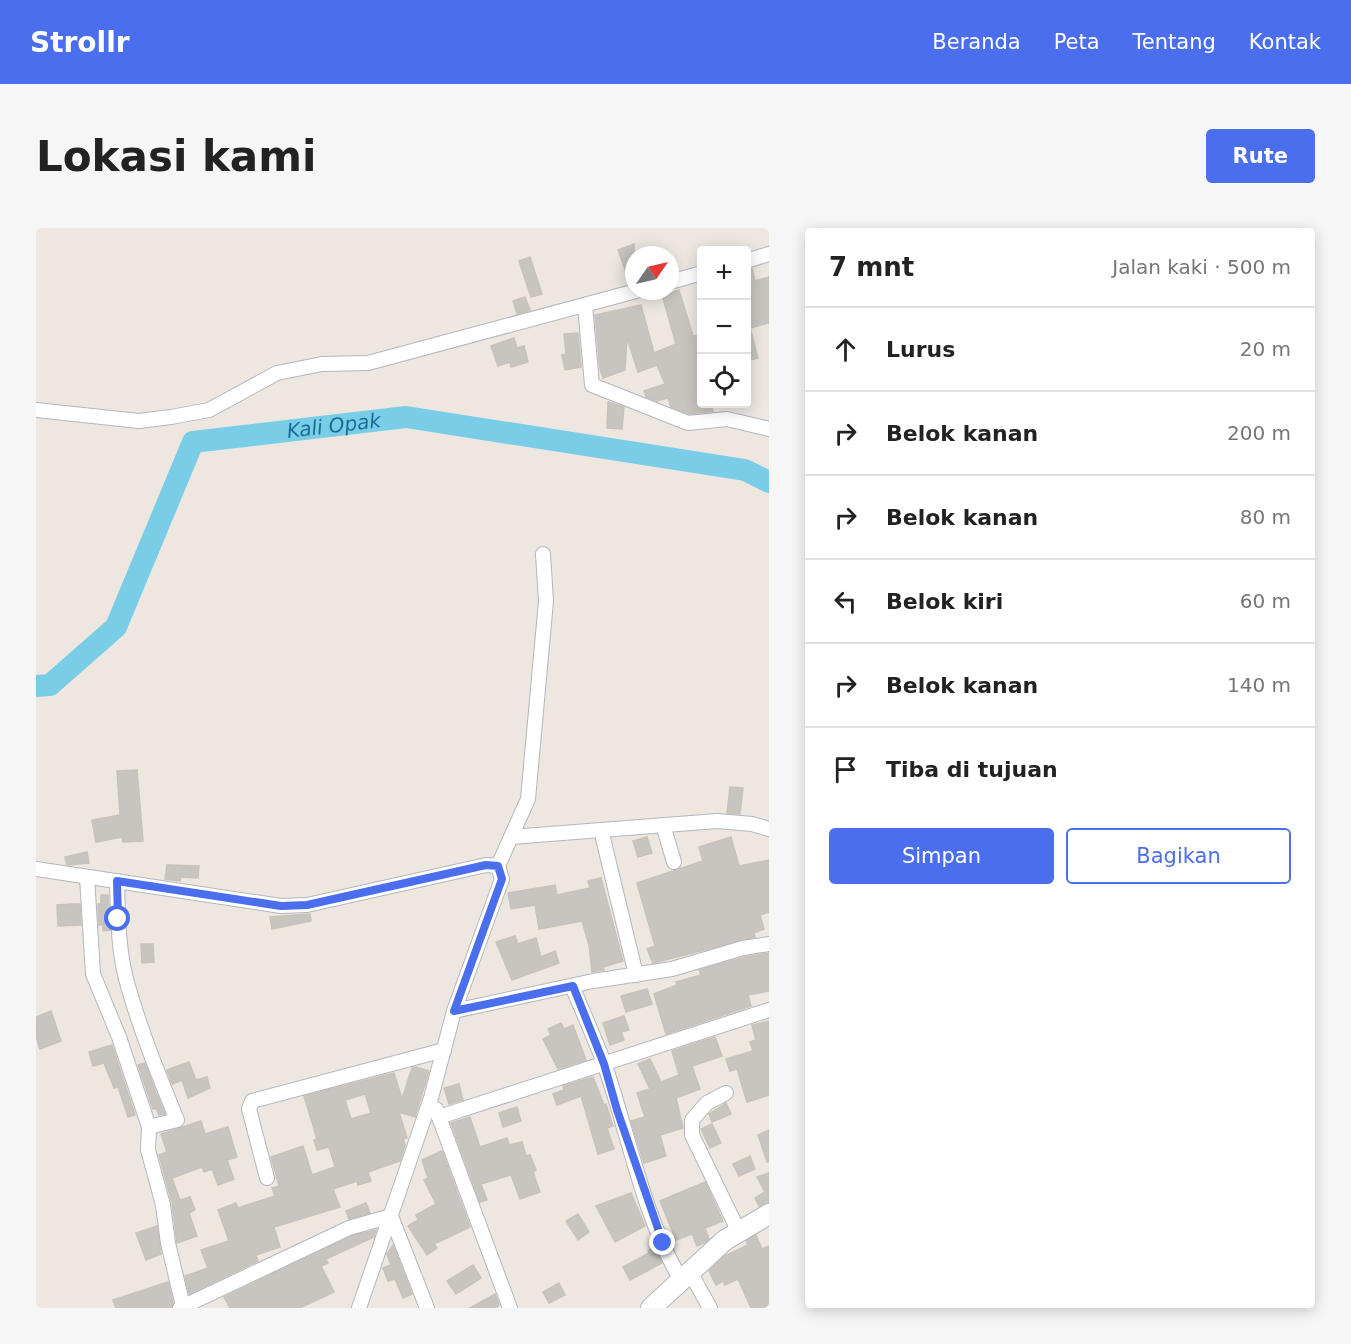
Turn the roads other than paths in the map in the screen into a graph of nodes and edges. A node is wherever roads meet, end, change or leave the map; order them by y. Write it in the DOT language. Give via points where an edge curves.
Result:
graph roads {
  1 [pos="769,254"];
  2 [pos="751,260"];
  3 [pos="697,274"];
  4 [pos="679,279"];
  5 [pos="625,294"];
  6 [pos="585,305"];
  7 [pos="36,410"];
  8 [pos="769,429"];
  9 [pos="543,554"];
  10 [pos="663,825"];
  11 [pos="601,830"];
  12 [pos="769,830"];
  13 [pos="511,837"];
  14 [pos="674,862"];
  15 [pos="498,866"];
  16 [pos="36,869"];
  17 [pos="87,877"];
  18 [pos="117,881"];
  19 [pos="769,944"];
  20 [pos="636,975"];
  21 [pos="573,986"];
  22 [pos="769,1010"];
  23 [pos="454,1011"];
  24 [pos="444,1050"];
  25 [pos="604,1064"];
  26 [pos="726,1093"];
  27 [pos="431,1098"];
  28 [pos="439,1117"];
  29 [pos="149,1128"];
  30 [pos="267,1178"];
  31 [pos="769,1214"];
  32 [pos="391,1216"];
  33 [pos="738,1230"];
  34 [pos="686,1276"];
  35 [pos="182,1307"];
  36 [pos="359,1308"];
  37 [pos="428,1308"];
  38 [pos="510,1308"];
  39 [pos="651,1308"];
  40 [pos="710,1308"];
  1 -- 2 [label="street"];
  3 -- 4 [label="street"];
  5 -- 6 [label="street"];
  6 -- 7 [label="street" via="369,363 322,364 277,373 209,410 139,421"];
  6 -- 8 [label="street" via="592,385 688,423 727,419"];
  9 -- 13 [label="street" via="546,601 528,799"];
  10 -- 11 [label="street"];
  10 -- 12 [label="street" via="736,821"];
  10 -- 14 [label="street"];
  11 -- 13 [label="street"];
  11 -- 20 [label="street"];
  13 -- 15 [label="street"];
  15 -- 18 [label="street" via="486,865 307,905 281,906"];
  15 -- 23 [label="street" via="502,879"];
  16 -- 17 [label="street"];
  17 -- 18 [label="street"];
  17 -- 29 [label="street" via="93,974"];
  18 -- 29 [label="street" via="118,919 128,985 148,1050 177,1120"];
  19 -- 20 [label="street"];
  20 -- 21 [label="street"];
  21 -- 23 [label="street"];
  21 -- 25 [label="street"];
  22 -- 25 [label="street"];
  23 -- 24 [label="street"];
  24 -- 27 [label="street"];
  24 -- 30 [label="street" via="252,1101 249,1109"];
  25 -- 28 [label="street"];
  25 -- 34 [label="street" via="663,1243"];
  26 -- 33 [label="street" via="707,1103 692,1120 692,1135"];
  27 -- 28 [label="street"];
  27 -- 32 [label="street"];
  28 -- 38 [label="street"];
  29 -- 35 [label="street" via="148,1150 163,1205"];
  31 -- 33 [label="main road"];
  32 -- 35 [label="street" via="349,1228"];
  32 -- 36 [label="street"];
  32 -- 37 [label="street"];
  33 -- 34 [label="main road"];
  34 -- 39 [label="main road"];
  34 -- 40 [label="street"];
}
